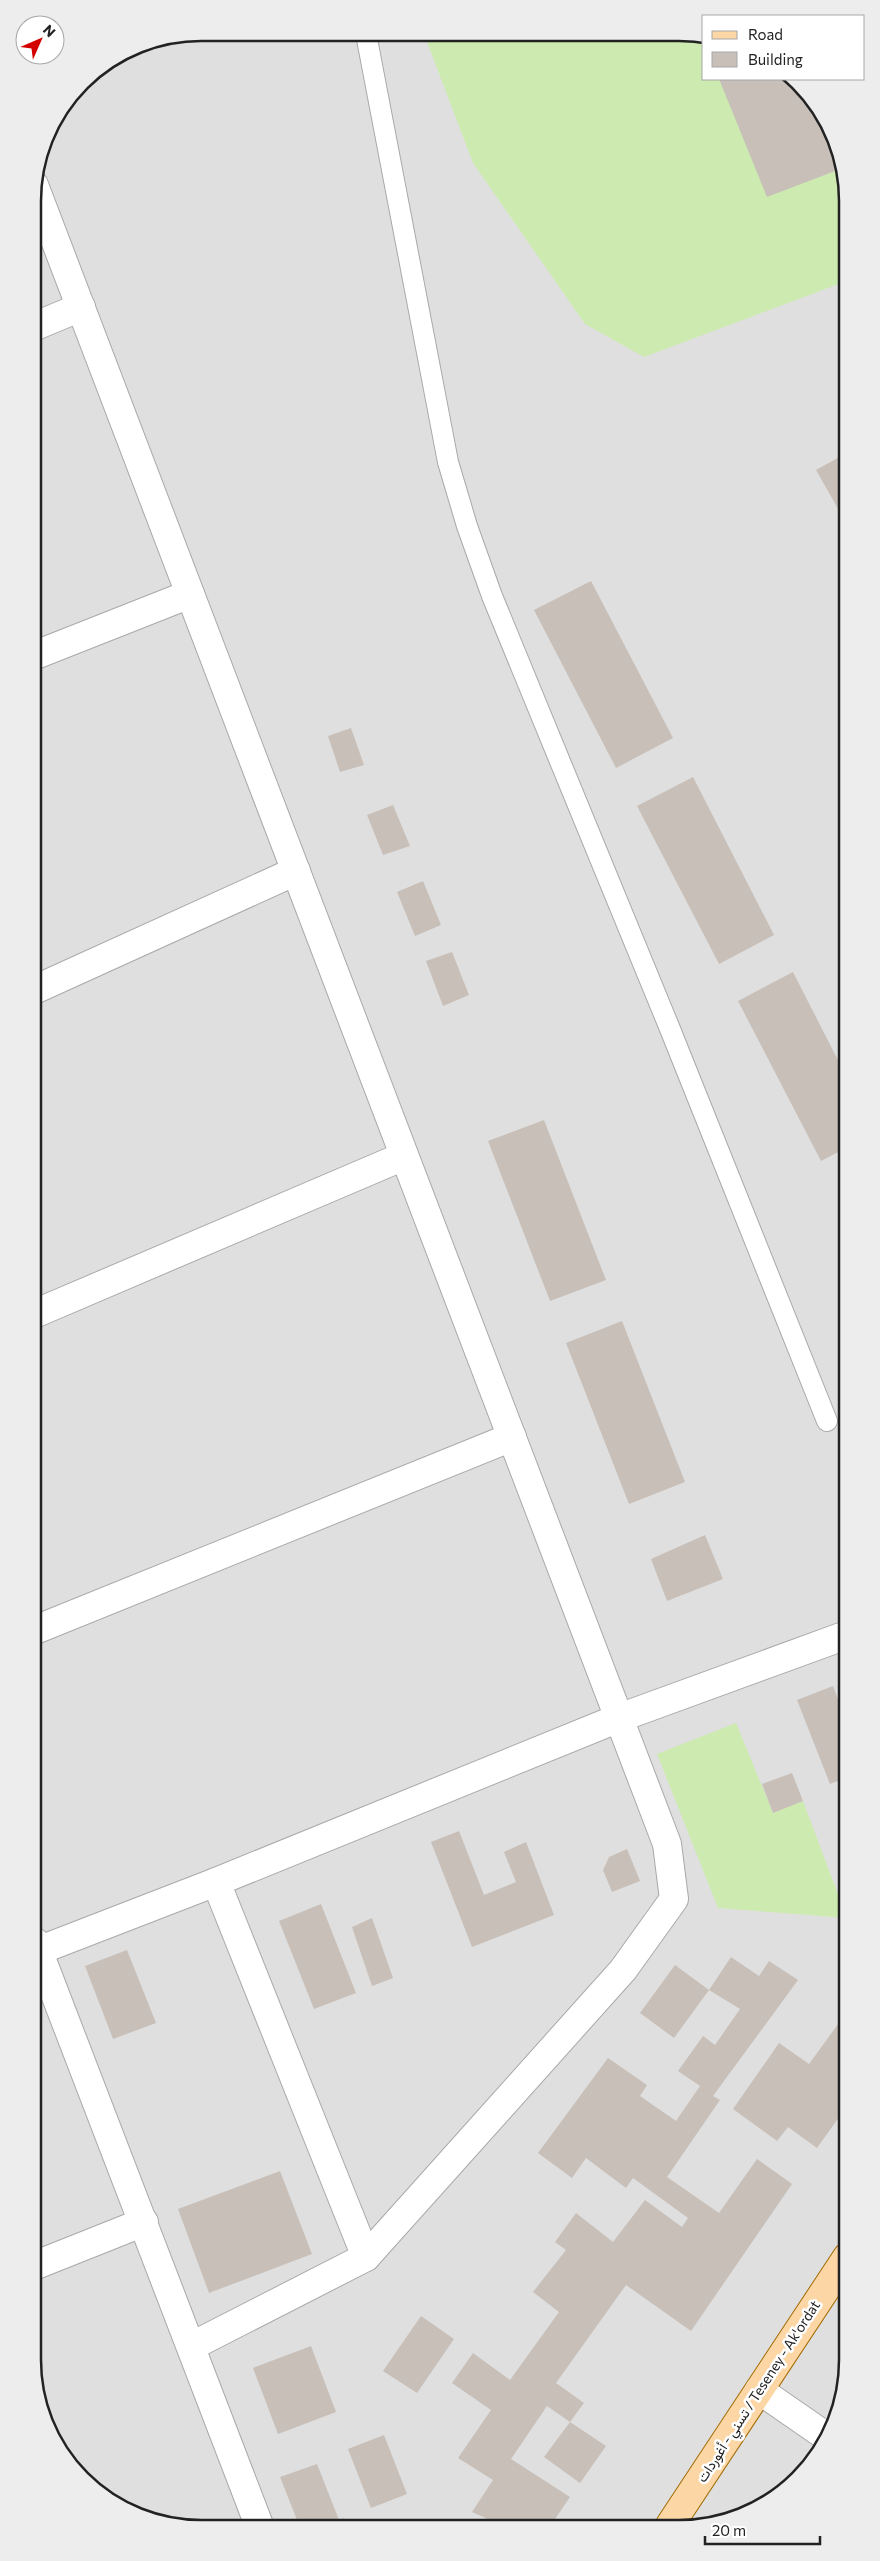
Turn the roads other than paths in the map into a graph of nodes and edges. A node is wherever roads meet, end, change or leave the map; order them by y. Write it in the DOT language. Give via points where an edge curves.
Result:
graph roads {
  1 [pos="367,41"];
  2 [pos="42,206"];
  3 [pos="81,307"];
  4 [pos="42,323"];
  5 [pos="190,594"];
  6 [pos="42,653"];
  7 [pos="296,872"];
  8 [pos="42,987"];
  9 [pos="404,1156"];
  10 [pos="41,1311"];
  11 [pos="827,1421"];
  12 [pos="512,1437"];
  13 [pos="41,1627"];
  14 [pos="838,1640"];
  15 [pos="620,1718"];
  16 [pos="216,1882"];
  17 [pos="41,1946"];
  18 [pos="41,1961"];
  19 [pos="144,2222"];
  20 [pos="366,2257"];
  21 [pos="41,2263"];
  22 [pos="838,2271"];
  23 [pos="192,2346"];
  24 [pos="759,2390"];
  25 [pos="821,2433"];
  26 [pos="257,2520"];
  27 [pos="673,2520"];
  1 -- 11 [label="lane" via="448,462 466,526"];
  2 -- 3 [label="street"];
  3 -- 4 [label="street"];
  3 -- 5 [label="street"];
  5 -- 6 [label="street"];
  5 -- 7 [label="street"];
  7 -- 8 [label="street"];
  7 -- 9 [label="street"];
  9 -- 10 [label="street"];
  9 -- 12 [label="street"];
  12 -- 13 [label="street"];
  12 -- 15 [label="street"];
  14 -- 15 [label="street"];
  15 -- 16 [label="street"];
  15 -- 20 [label="street" via="667,1844 674,1899 623,1970"];
  16 -- 17 [label="street"];
  16 -- 20 [label="street"];
  18 -- 19 [label="street"];
  19 -- 21 [label="street"];
  19 -- 23 [label="street"];
  20 -- 23 [label="street"];
  22 -- 24 [label="main road, تسني - أغوردات / Teseney - Ak'ordat"];
  23 -- 26 [label="street"];
  24 -- 25 [label="street"];
  24 -- 27 [label="main road, تسني - أغوردات / Teseney - Ak'ordat"];
}
